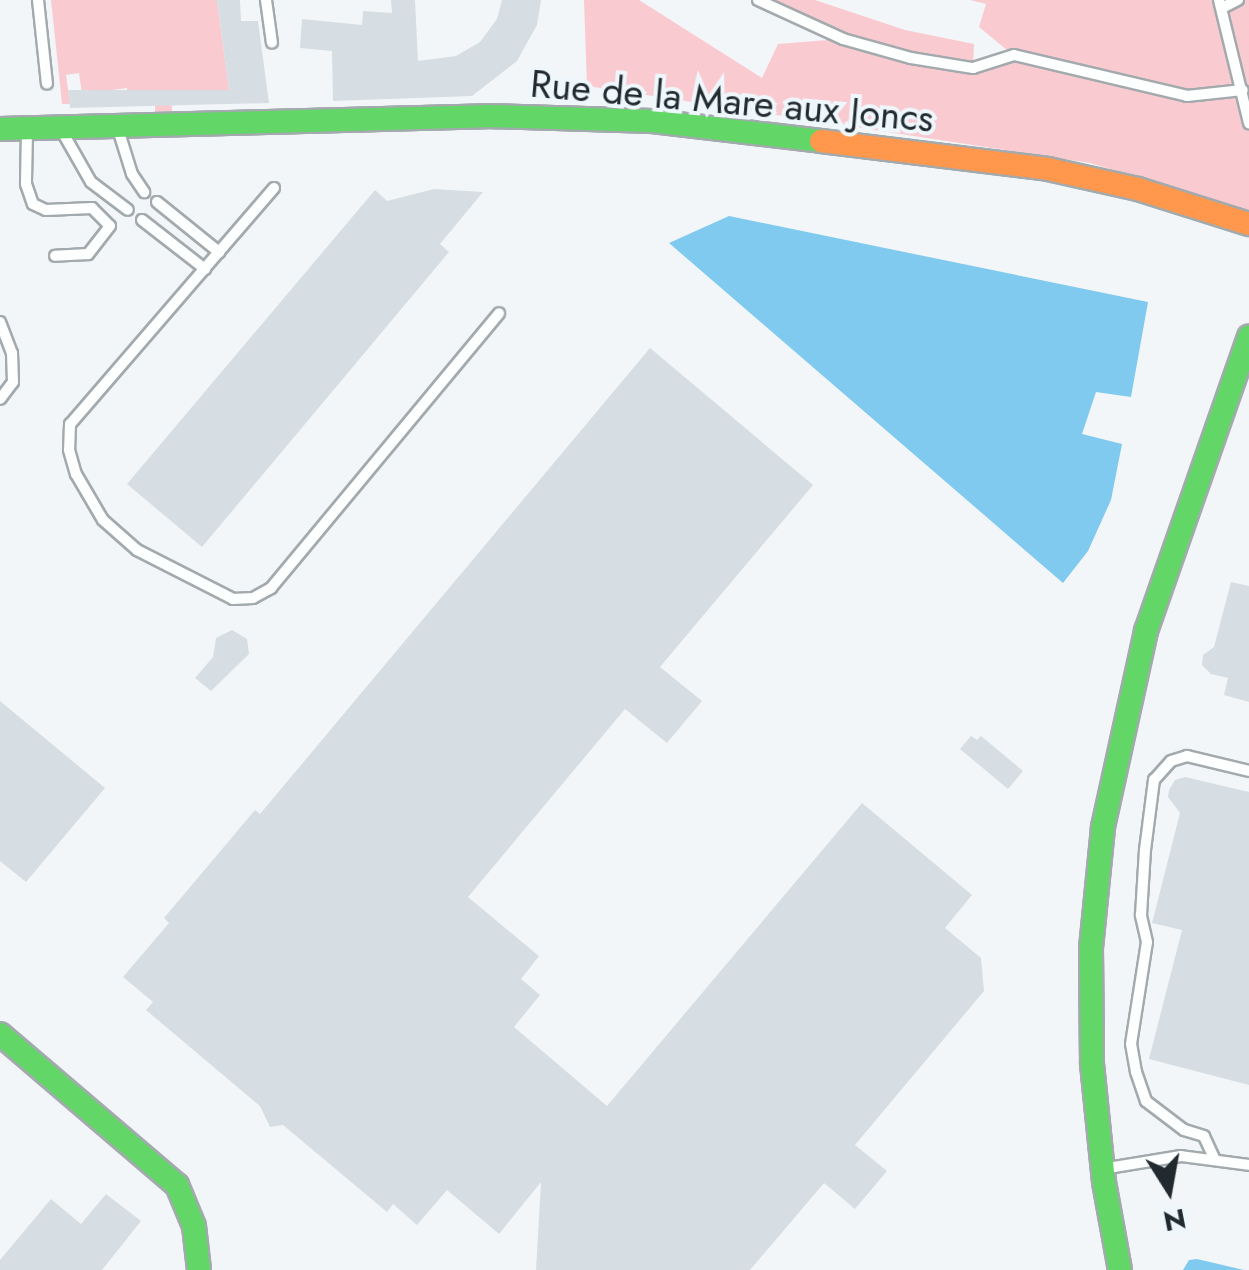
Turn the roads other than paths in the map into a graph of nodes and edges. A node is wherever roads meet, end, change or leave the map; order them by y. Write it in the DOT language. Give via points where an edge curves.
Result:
graph roads {
  1 [pos="38,0"];
  2 [pos="266,0"];
  3 [pos="758,0"];
  4 [pos="1238,0"];
  5 [pos="1220,4"];
  6 [pos="272,43"];
  7 [pos="47,84"];
  8 [pos="1243,90"];
  9 [pos="1249,123"];
  10 [pos="117,126"];
  11 [pos="60,128"];
  12 [pos="15,129"];
  13 [pos="274,188"];
  14 [pos="144,192"];
  15 [pos="157,202"];
  16 [pos="128,210"];
  17 [pos="142,220"];
  18 [pos="1249,224"];
  19 [pos="219,252"];
  20 [pos="55,256"];
  21 [pos="204,269"];
  22 [pos="498,313"];
  23 [pos="0,322"];
  24 [pos="1249,337"];
  25 [pos="0,399"];
  26 [pos="1249,771"];
  27 [pos="0,1034"];
  28 [pos="1214,1160"];
  29 [pos="1249,1165"];
  30 [pos="1102,1170"];
  31 [pos="199,1270"];
  32 [pos="1120,1270"];
  1 -- 7 [label="lane"];
  2 -- 6 [label="lane"];
  3 -- 8 [label="lane" via="843,39 911,58 973,68 1014,55 1186,96"];
  4 -- 5 [label="lane"];
  5 -- 8 [label="lane"];
  8 -- 9 [label="lane"];
  10 -- 11 [label="street, Rue de la Mare aux Joncs"];
  10 -- 14 [label="lane"];
  10 -- 18 [label="street, Rue de la Mare aux Joncs" via="502,116 652,122 1048,169 1138,188"];
  11 -- 12 [label="street, Rue de la Mare aux Joncs"];
  11 -- 16 [label="lane" via="91,182"];
  12 -- 20 [label="lane" via="33,204 46,210 92,208 110,226 88,254"];
  13 -- 19 [label="lane"];
  15 -- 19 [label="lane"];
  17 -- 21 [label="lane"];
  19 -- 21 [label="lane"];
  21 -- 22 [label="lane" via="70,424 69,450 103,520 136,550 233,599 271,588"];
  23 -- 25 [label="lane" via="12,353 13,382"];
  24 -- 30 [label="street" via="1146,631 1110,782 1091,948"];
  26 -- 28 [label="lane" via="1188,756 1171,760 1154,780 1145,850 1141,915 1147,942 1131,1044 1136,1072 1146,1101 1184,1130 1204,1136"];
  27 -- 31 [label="street" via="177,1185 194,1226"];
  28 -- 29 [label="lane"];
  28 -- 30 [label="lane" via="1181,1156"];
  30 -- 32 [label="street"];
}
